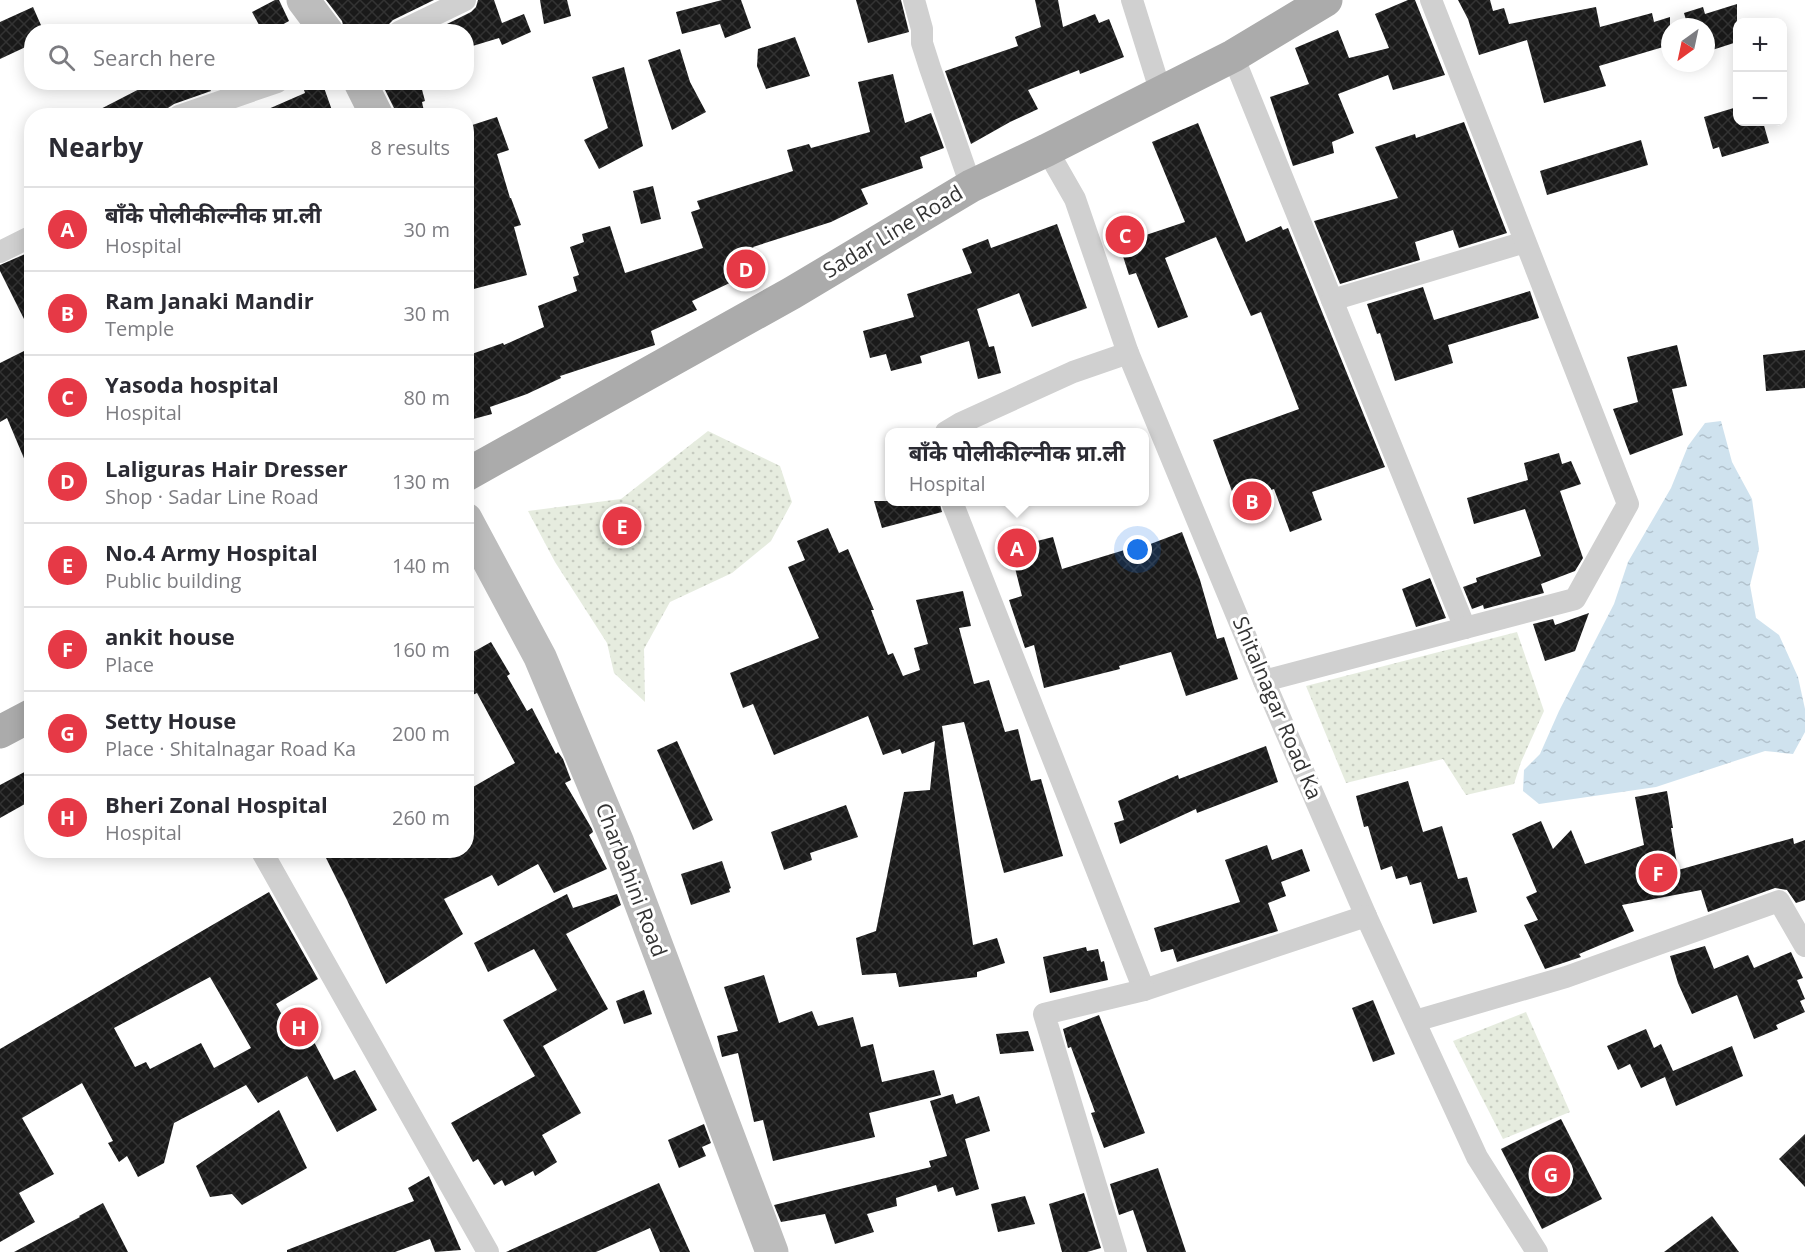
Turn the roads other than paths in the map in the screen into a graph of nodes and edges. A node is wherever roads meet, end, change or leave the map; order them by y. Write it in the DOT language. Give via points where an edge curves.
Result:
graph roads {
  1 [pos="303,0"];
  2 [pos="465,0"];
  3 [pos="914,0"];
  4 [pos="1132,0"];
  5 [pos="1326,0"];
  6 [pos="1431,0"];
  7 [pos="321,24"];
  8 [pos="416,24"];
  9 [pos="1233,56"];
  10 [pos="254,90"];
  11 [pos="364,90"];
  12 [pos="1161,93"];
  13 [pos="202,108"];
  14 [pos="373,108"];
  15 [pos="1047,150"];
  16 [pos="971,186"];
  17 [pos="24,240"];
  18 [pos="1526,242"];
  19 [pos="0,252"];
  20 [pos="1332,300"];
  21 [pos="1128,352"];
  22 [pos="953,428"];
  23 [pos="474,471"];
  24 [pos="954,506"];
  25 [pos="474,534"];
  26 [pos="1465,628"];
  27 [pos="1264,681"];
  28 [pos="24,719"];
  29 [pos="0,732"];
  30 [pos="266,858"];
  31 [pos="1366,916"];
  32 [pos="1805,946"];
  33 [pos="1144,990"];
  34 [pos="1415,1021"];
  35 [pos="488,1252"];
  36 [pos="772,1252"];
  37 [pos="1116,1252"];
  38 [pos="1538,1252"];
  1 -- 7 [label="main road"];
  2 -- 8 [label="street"];
  3 -- 16 [label="street" via="922,43"];
  4 -- 12 [label="street"];
  5 -- 9 [label="main road, Sadar Line Road"];
  6 -- 18 [label="street"];
  9 -- 12 [label="main road, Sadar Line Road"];
  9 -- 20 [label="street"];
  10 -- 13 [label="street"];
  11 -- 14 [label="main road"];
  12 -- 15 [label="main road, Sadar Line Road"];
  15 -- 16 [label="main road, Sadar Line Road"];
  15 -- 21 [label="street, Shitalnagar Road Ka" via="1075,200"];
  16 -- 23 [label="main road, Sadar Line Road" via="792,292"];
  17 -- 19 [label="street"];
  18 -- 20 [label="street"];
  18 -- 26 [label="street" via="1628,504 1575,599"];
  20 -- 26 [label="street"];
  21 -- 22 [label="street" via="1073,372"];
  21 -- 27 [label="street, Shitalnagar Road Ka"];
  24 -- 33 [label="street"];
  25 -- 36 [label="main road, Charbahini Road" via="540,657 618,843"];
  26 -- 27 [label="street"];
  27 -- 31 [label="street, Shitalnagar Road Ka"];
  28 -- 29 [label="main road"];
  30 -- 35 [label="street"];
  31 -- 33 [label="street"];
  31 -- 34 [label="street, Shitalnagar Road Ka"];
  32 -- 34 [label="street" via="1779,901 1566,977"];
  33 -- 37 [label="street" via="1044,1014"];
  34 -- 38 [label="street, Shitalnagar Road Ka" via="1477,1157"];
}
